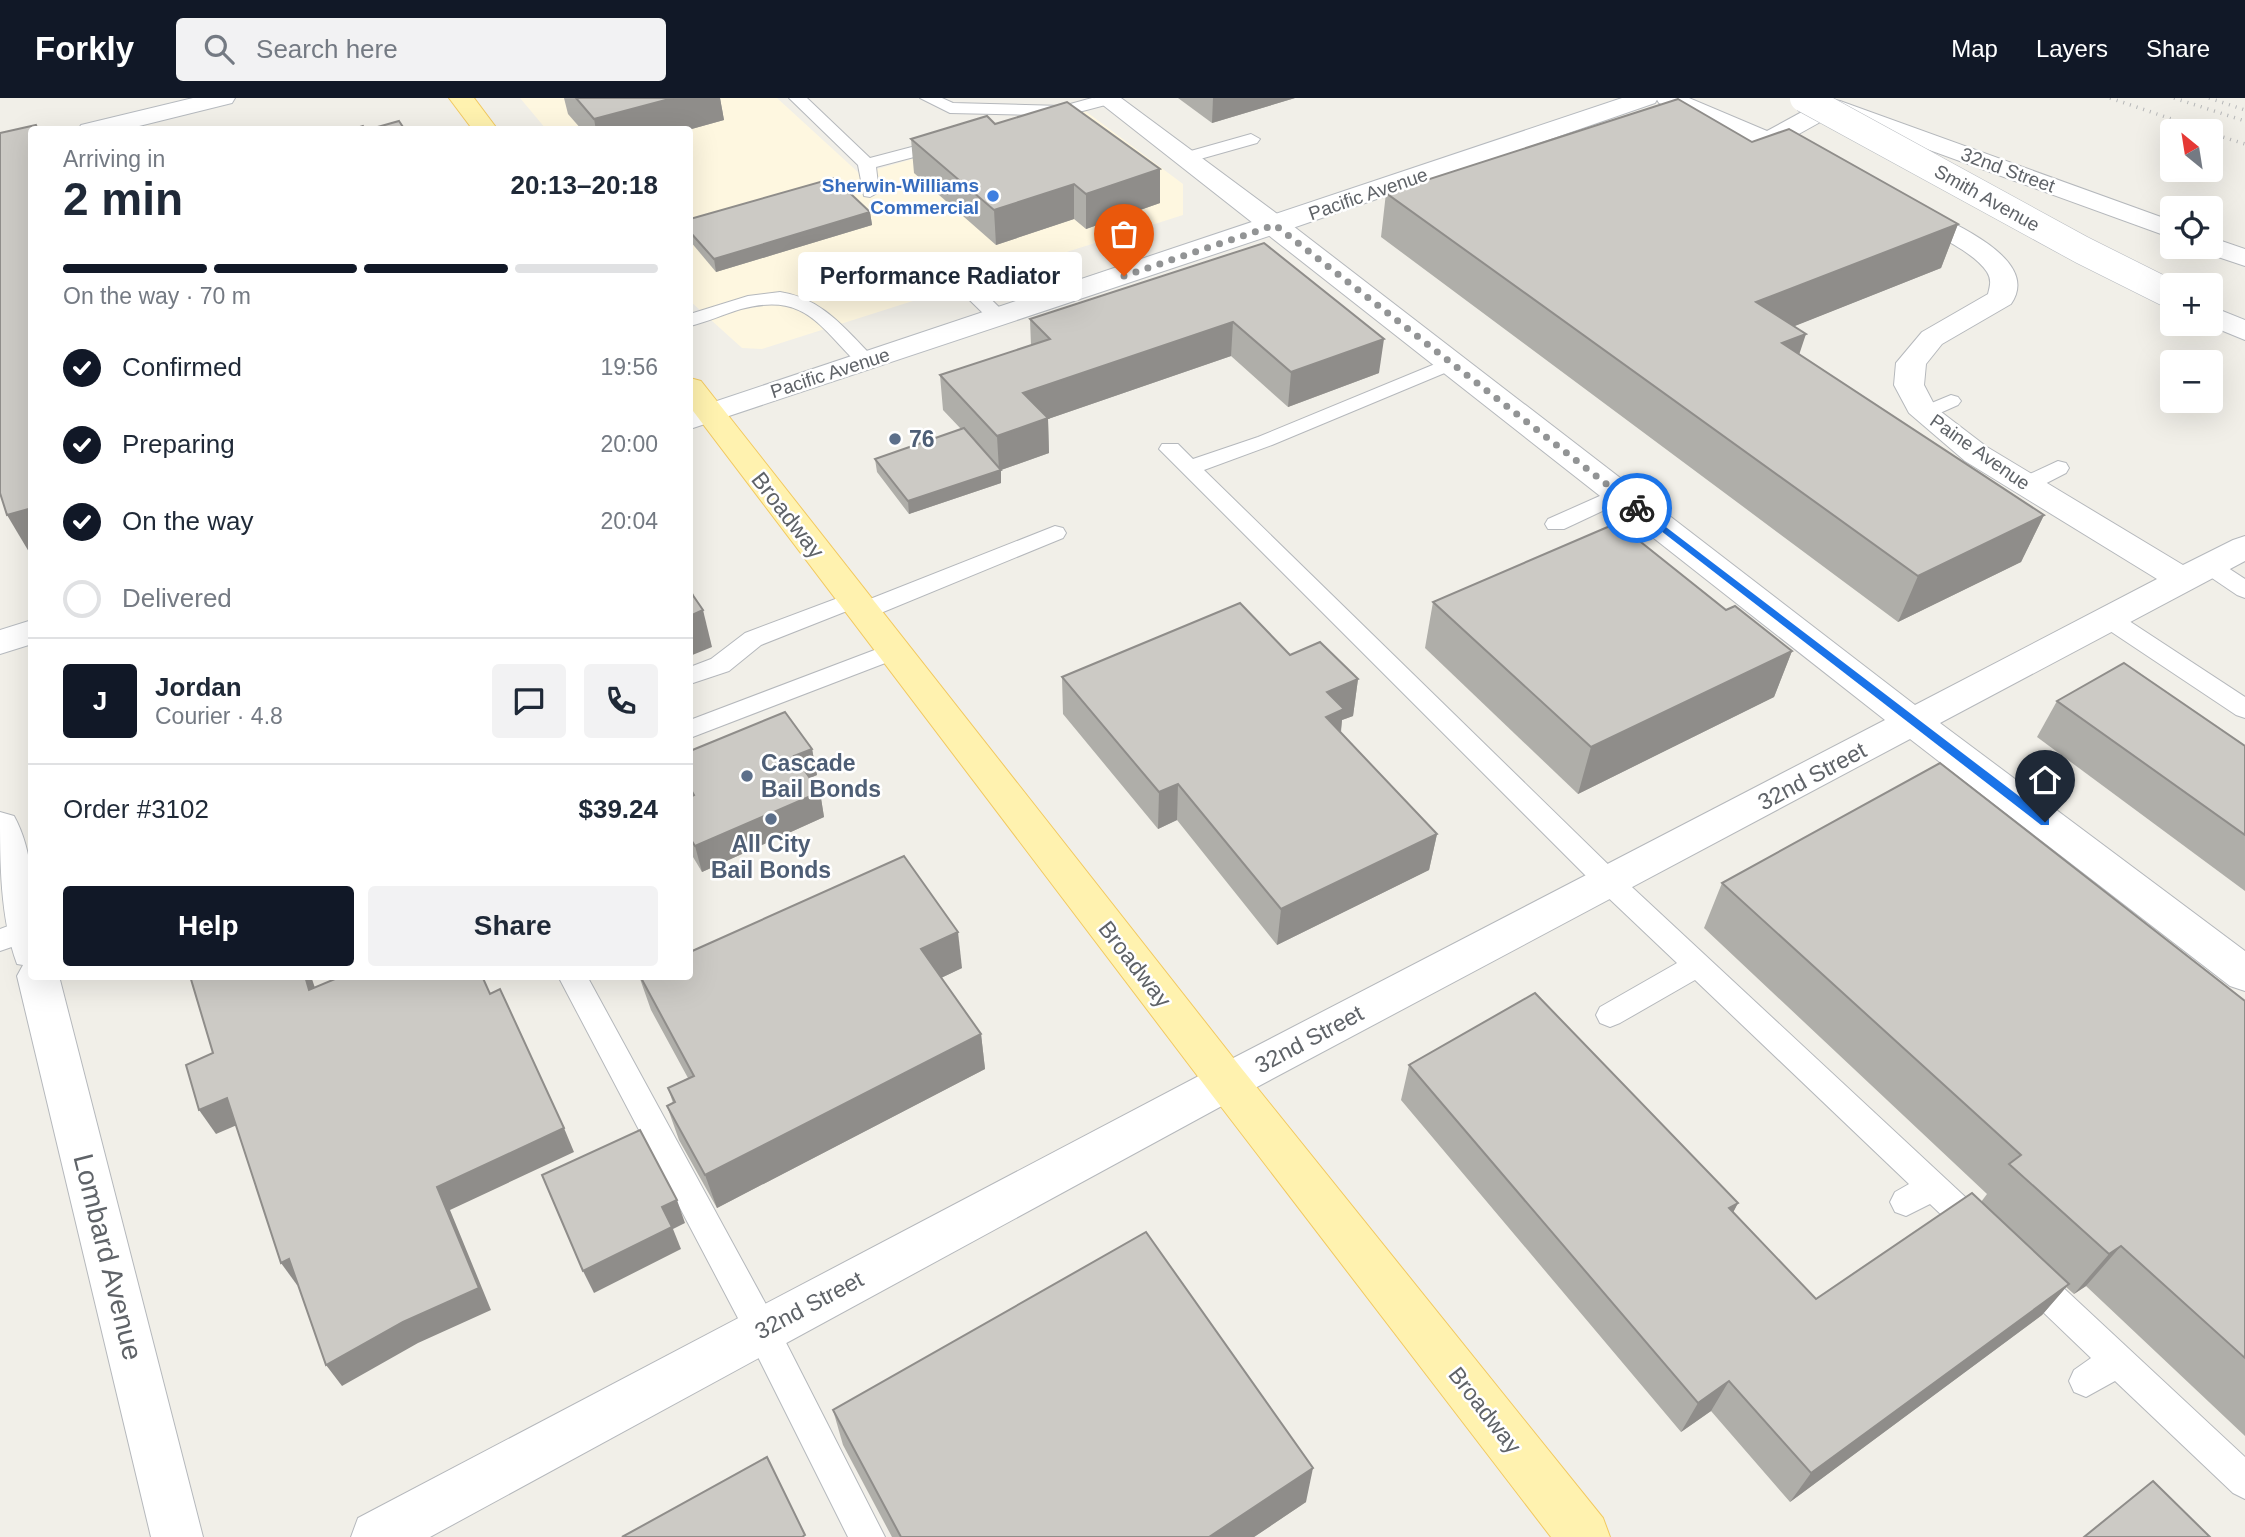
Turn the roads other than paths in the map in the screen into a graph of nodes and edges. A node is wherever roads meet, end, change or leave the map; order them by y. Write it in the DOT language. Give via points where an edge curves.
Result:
graph roads {
  1 [pos="223,98"];
  2 [pos="461,98"];
  3 [pos="797,98"];
  4 [pos="928,98"];
  5 [pos="1106,98"];
  6 [pos="1646,98"];
  7 [pos="1804,98"];
  8 [pos="1678,102"];
  9 [pos="1065,111"];
  10 [pos="146,123"];
  11 [pos="1012,125"];
  12 [pos="122,126"];
  13 [pos="483,126"];
  14 [pos="959,139"];
  15 [pos="1251,139"];
  16 [pos="1770,140"];
  17 [pos="1186,159"];
  18 [pos="867,164"];
  19 [pos="1830,169"];
  20 [pos="870,192"];
  21 [pos="1879,195"];
  22 [pos="1275,225"];
  23 [pos="2160,226"];
  24 [pos="2223,250"];
  25 [pos="2245,258"];
  26 [pos="949,268"];
  27 [pos="2160,289"];
  28 [pos="998,317"];
  29 [pos="693,319"];
  30 [pos="2223,321"];
  31 [pos="2245,331"];
  32 [pos="866,361"];
  33 [pos="1452,363"];
  34 [pos="1951,401"];
  35 [pos="696,407"];
  36 [pos="1924,413"];
  37 [pos="1244,423"];
  38 [pos="1265,441"];
  39 [pos="2058,468"];
  40 [pos="2026,484"];
  41 [pos="1620,494"];
  42 [pos="1556,524"];
  43 [pos="1055,534"];
  44 [pos="2245,547"];
  45 [pos="2197,574"];
  46 [pos="2245,590"];
  47 [pos="858,606"];
  48 [pos="2109,619"];
  49 [pos="28,633"];
  50 [pos="0,642"];
  51 [pos="893,650"];
  52 [pos="693,675"];
  53 [pos="2245,709"];
  54 [pos="1914,723"];
  55 [pos="693,728"];
  56 [pos="0,826"];
  57 [pos="1609,882"];
  58 [pos="22,937"];
  59 [pos="1698,965"];
  60 [pos="2245,974"];
  61 [pos="39,980"];
  62 [pos="574,980"];
  63 [pos="1609,1015"];
  64 [pos="1227,1082"];
  65 [pos="1933,1186"];
  66 [pos="1906,1202"];
  67 [pos="762,1331"];
  68 [pos="2116,1360"];
  69 [pos="2086,1381"];
  70 [pos="2245,1481"];
  71 [pos="177,1537"];
  72 [pos="377,1537"];
  73 [pos="867,1537"];
  74 [pos="1584,1537"];
  1 -- 10 [label="street"];
  2 -- 13 [label="main road"];
  3 -- 18 [label="lane"];
  4 -- 9 [label="lane" via="950,108"];
  5 -- 9 [label="lane"];
  5 -- 17 [label="street"];
  6 -- 22 [label="street, Pacific Avenue"];
  7 -- 27 [label="street, Smith Avenue, bridge"];
  8 -- 16 [label="street"];
  9 -- 11 [label="lane"];
  10 -- 12 [label="street"];
  14 -- 18 [label="lane"];
  15 -- 17 [label="lane"];
  16 -- 19 [label="street"];
  16 -- 23 [label="street, 32nd Street" via="1831,106"];
  17 -- 22 [label="street"];
  18 -- 20 [label="lane"];
  21 -- 36 [label="street, Paine Avenue" via="1977,249 1999,268 2005,282 2001,298 1932,338 1911,363 1909,385"];
  22 -- 28 [label="street, Pacific Avenue"];
  22 -- 33 [label="street"];
  24 -- 25 [label="street"];
  26 -- 28 [label="lane"];
  28 -- 32 [label="street, Pacific Avenue"];
  29 -- 32 [label="lane" via="738,304 789,299 806,304"];
  30 -- 31 [label="street"];
  32 -- 35 [label="street, Pacific Avenue"];
  33 -- 38 [label="lane"];
  33 -- 41 [label="street"];
  34 -- 36 [label="lane"];
  35 -- 47 [label="main road, Broadway"];
  36 -- 40 [label="street, Paine Avenue" via="1976,454"];
  37 -- 38 [label="lane"];
  38 -- 57 [label="lane" via="1180,459"];
  39 -- 40 [label="lane"];
  40 -- 45 [label="street, Paine Avenue"];
  41 -- 42 [label="lane"];
  41 -- 54 [label="street"];
  43 -- 47 [label="lane"];
  44 -- 45 [label="street, 32nd Street"];
  45 -- 46 [label="lane"];
  45 -- 48 [label="street, 32nd Street"];
  47 -- 51 [label="main road, Broadway"];
  47 -- 52 [label="lane" via="753,639 720,664"];
  48 -- 53 [label="lane"];
  48 -- 54 [label="street, 32nd Street"];
  49 -- 50 [label="street"];
  51 -- 55 [label="lane"];
  51 -- 64 [label="main road, Broadway"];
  54 -- 57 [label="street, 32nd Street"];
  54 -- 60 [label="street"];
  56 -- 58 [label="street"];
  57 -- 59 [label="lane"];
  57 -- 64 [label="street, 32nd Street"];
  59 -- 63 [label="lane"];
  59 -- 65 [label="lane"];
  61 -- 71 [label="street, Lombard Avenue"];
  62 -- 67 [label="lane"];
  64 -- 67 [label="street, 32nd Street"];
  64 -- 74 [label="main road, Broadway"];
  65 -- 66 [label="lane"];
  65 -- 68 [label="lane"];
  67 -- 72 [label="street, 32nd Street"];
  67 -- 73 [label="lane"];
  68 -- 69 [label="lane"];
  68 -- 70 [label="lane"];
}
